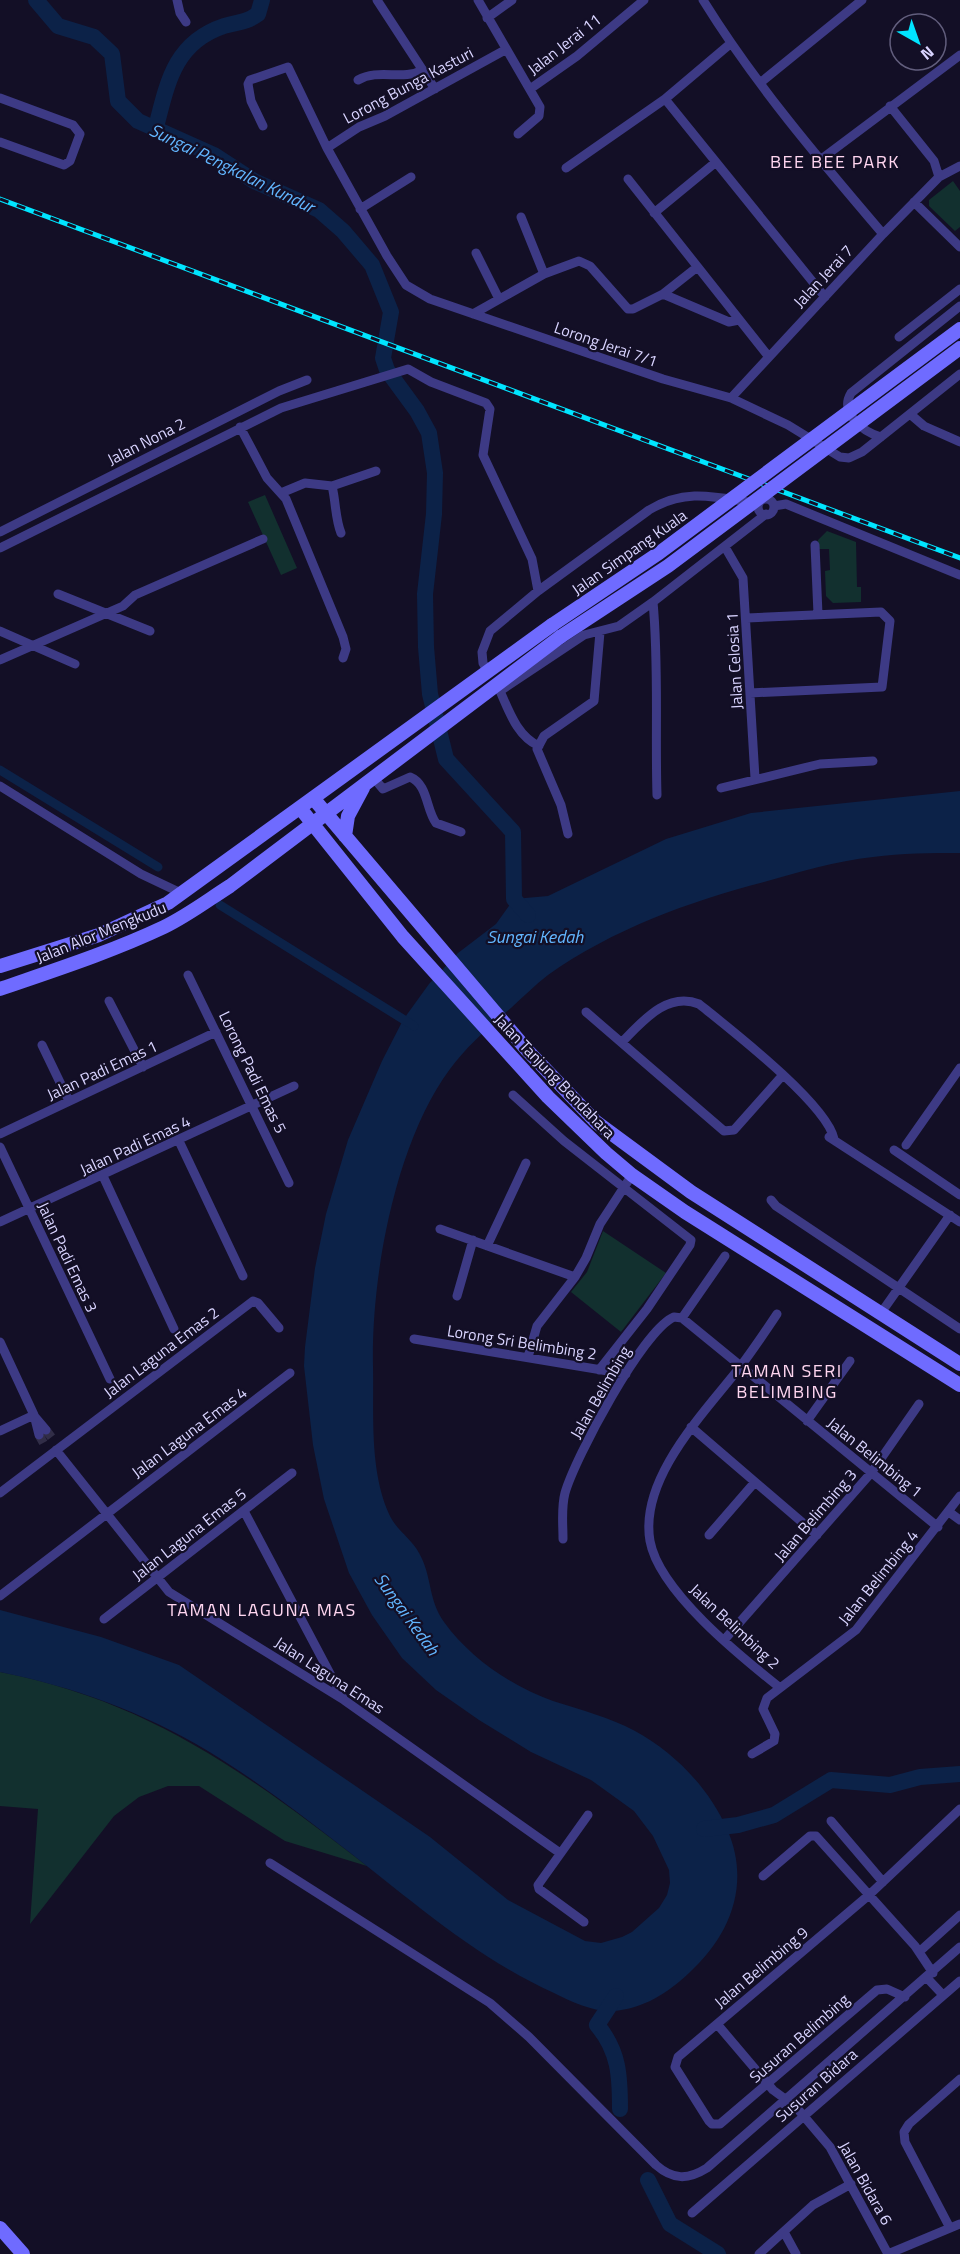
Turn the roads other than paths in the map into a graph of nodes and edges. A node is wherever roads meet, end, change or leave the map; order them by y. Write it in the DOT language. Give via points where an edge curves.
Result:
graph roads {
  1 [pos="177,0"];
  2 [pos="377,0"];
  3 [pos="478,0"];
  4 [pos="512,0"];
  5 [pos="644,0"];
  6 [pos="703,0"];
  7 [pos="862,0"];
  8 [pos="487,18"];
  9 [pos="186,22"];
  10 [pos="730,44"];
  11 [pos="505,50"];
  12 [pos="960,55"];
  13 [pos="423,70"];
  14 [pos="358,80"];
  15 [pos="760,83"];
  16 [pos="530,89"];
  17 [pos="435,90"];
  18 [pos="0,98"];
  19 [pos="664,99"];
  20 [pos="890,106"];
  21 [pos="263,126"];
  22 [pos="518,134"];
  23 [pos="0,142"];
  24 [pos="327,148"];
  25 [pos="820,160"];
  26 [pos="716,162"];
  27 [pos="960,166"];
  28 [pos="566,168"];
  29 [pos="411,177"];
  30 [pos="939,177"];
  31 [pos="628,179"];
  32 [pos="914,202"];
  33 [pos="360,209"];
  34 [pos="654,213"];
  35 [pos="521,217"];
  36 [pos="883,234"];
  37 [pos="960,247"];
  38 [pos="476,253"];
  39 [pos="696,268"];
  40 [pos="544,274"];
  41 [pos="960,289"];
  42 [pos="663,294"];
  43 [pos="825,297"];
  44 [pos="499,299"];
  45 [pos="960,306"];
  46 [pos="473,314"];
  47 [pos="739,320"];
  48 [pos="960,329"];
  49 [pos="899,337"];
  50 [pos="960,348"];
  51 [pos="769,357"];
  52 [pos="960,374"];
  53 [pos="307,380"];
  54 [pos="731,398"];
  55 [pos="910,414"];
  56 [pos="240,427"];
  57 [pos="881,437"];
  58 [pos="960,442"];
  59 [pos="376,471"];
  60 [pos="332,486"];
  61 [pos="281,493"];
  62 [pos="759,504"];
  63 [pos="774,506"];
  64 [pos="766,514"];
  65 [pos="0,532"];
  66 [pos="341,533"];
  67 [pos="263,538"];
  68 [pos="815,545"];
  69 [pos="725,547"];
  70 [pos="0,548"];
  71 [pos="960,575"];
  72 [pos="538,591"];
  73 [pos="58,594"];
  74 [pos="653,602"];
  75 [pos="107,614"];
  76 [pos="818,614"];
  77 [pos="747,618"];
  78 [pos="0,631"];
  79 [pos="556,631"];
  80 [pos="150,632"];
  81 [pos="600,632"];
  82 [pos="32,645"];
  83 [pos="343,658"];
  84 [pos="0,660"];
  85 [pos="75,664"];
  86 [pos="488,672"];
  87 [pos="496,689"];
  88 [pos="750,693"];
  89 [pos="538,746"];
  90 [pos="873,761"];
  91 [pos="755,778"];
  92 [pos="369,780"];
  93 [pos="0,786"];
  94 [pos="721,788"];
  95 [pos="657,795"];
  96 [pos="313,798"];
  97 [pos="300,808"];
  98 [pos="326,813"];
  99 [pos="313,823"];
  100 [pos="461,832"];
  101 [pos="568,834"];
  102 [pos="345,836"];
  103 [pos="295,837"];
  104 [pos="332,846"];
  105 [pos="181,893"];
  106 [pos="0,966"];
  107 [pos="188,975"];
  108 [pos="0,988"];
  109 [pos="109,1001"];
  110 [pos="586,1012"];
  111 [pos="216,1032"];
  112 [pos="622,1042"];
  113 [pos="42,1045"];
  114 [pos="143,1067"];
  115 [pos="960,1068"];
  116 [pos="782,1076"];
  117 [pos="294,1086"];
  118 [pos="513,1095"];
  119 [pos="69,1101"];
  120 [pos="254,1106"];
  121 [pos="0,1134"];
  122 [pos="179,1141"];
  123 [pos="906,1145"];
  124 [pos="0,1147"];
  125 [pos="894,1150"];
  126 [pos="526,1163"];
  127 [pos="632,1175"];
  128 [pos="103,1176"];
  129 [pos="289,1183"];
  130 [pos="623,1188"];
  131 [pos="960,1195"];
  132 [pos="771,1200"];
  133 [pos="28,1210"];
  134 [pos="950,1215"];
  135 [pos="0,1222"];
  136 [pos="960,1222"];
  137 [pos="744,1228"];
  138 [pos="440,1229"];
  139 [pos="473,1240"];
  140 [pos="734,1243"];
  141 [pos="487,1246"];
  142 [pos="725,1257"];
  143 [pos="243,1276"];
  144 [pos="575,1277"];
  145 [pos="899,1288"];
  146 [pos="457,1296"];
  147 [pos="881,1313"];
  148 [pos="777,1314"];
  149 [pos="682,1318"];
  150 [pos="279,1328"];
  151 [pos="174,1329"];
  152 [pos="960,1329"];
  153 [pos="414,1339"];
  154 [pos="0,1342"];
  155 [pos="528,1358"];
  156 [pos="850,1361"];
  157 [pos="960,1364"];
  158 [pos="740,1366"];
  159 [pos="599,1370"];
  160 [pos="290,1373"];
  161 [pos="626,1374"];
  162 [pos="110,1379"];
  163 [pos="960,1385"];
  164 [pos="919,1404"];
  165 [pos="34,1415"];
  166 [pos="807,1421"];
  167 [pos="692,1427"];
  168 [pos="0,1431"];
  169 [pos="56,1450"];
  170 [pos="292,1473"];
  171 [pos="871,1473"];
  172 [pos="755,1482"];
  173 [pos="0,1493"];
  174 [pos="960,1496"];
  175 [pos="244,1511"];
  176 [pos="949,1512"];
  177 [pos="105,1514"];
  178 [pos="960,1520"];
  179 [pos="938,1527"];
  180 [pos="709,1535"];
  181 [pos="817,1535"];
  182 [pos="563,1539"];
  183 [pos="157,1578"];
  184 [pos="0,1596"];
  185 [pos="105,1619"];
  186 [pos="725,1640"];
  187 [pos="779,1687"];
  188 [pos="344,1700"];
  189 [pos="752,1754"];
  190 [pos="960,1809"];
  191 [pos="588,1815"];
  192 [pos="831,1821"];
  193 [pos="560,1853"];
  194 [pos="270,1863"];
  195 [pos="763,1876"];
  196 [pos="883,1882"];
  197 [pos="869,1895"];
  198 [pos="960,1915"];
  199 [pos="584,1922"];
  200 [pos="960,1947"];
  201 [pos="919,1952"];
  202 [pos="930,1976"];
  203 [pos="960,1981"];
  204 [pos="944,1995"];
  205 [pos="905,1997"];
  206 [pos="717,2024"];
  207 [pos="960,2079"];
  208 [pos="768,2084"];
  209 [pos="787,2100"];
  210 [pos="804,2116"];
  211 [pos="716,2125"];
  212 [pos="851,2184"];
  213 [pos="692,2213"];
  214 [pos="960,2224"];
  215 [pos="0,2228"];
  216 [pos="950,2228"];
  217 [pos="784,2232"];
  218 [pos="23,2254"];
  219 [pos="759,2254"];
  220 [pos="796,2254"];
  221 [pos="888,2254"];
  1 -- 9 [label="street"];
  2 -- 13 [label="street"];
  3 -- 8 [label="street"];
  4 -- 8 [label="street"];
  5 -- 16 [label="street, Jalan Jerai 11"];
  6 -- 10 [label="street"];
  7 -- 15 [label="street"];
  8 -- 11 [label="street"];
  10 -- 15 [label="street"];
  10 -- 19 [label="street"];
  11 -- 16 [label="street"];
  11 -- 17 [label="street, Lorong Bunga Kasturi"];
  12 -- 20 [label="street"];
  13 -- 14 [label="street" via="411,75 378,74"];
  13 -- 17 [label="street"];
  15 -- 25 [label="street"];
  16 -- 22 [label="street" via="541,111"];
  17 -- 24 [label="street, Lorong Bunga Kasturi" via="359,127"];
  18 -- 23 [label="street" via="73,125 80,134 70,161 64,165"];
  19 -- 26 [label="street"];
  19 -- 28 [label="street"];
  20 -- 25 [label="street"];
  20 -- 30 [label="street" via="934,161"];
  21 -- 24 [label="street, Lorong Jerai 7/1" via="248,84 288,66"];
  24 -- 33 [label="street, Lorong Jerai 7/1"];
  25 -- 36 [label="street"];
  26 -- 34 [label="street"];
  26 -- 43 [label="street"];
  27 -- 30 [label="street, Jalan Jerai 7"];
  29 -- 33 [label="street"];
  30 -- 32 [label="street, Jalan Jerai 7"];
  31 -- 34 [label="street"];
  32 -- 36 [label="street, Jalan Jerai 7"];
  32 -- 37 [label="street"];
  33 -- 46 [label="street, Lorong Jerai 7/1" via="406,285 430,300"];
  34 -- 39 [label="street"];
  35 -- 40 [label="street"];
  36 -- 43 [label="street, Jalan Jerai 7"];
  38 -- 44 [label="street"];
  39 -- 42 [label="street"];
  39 -- 47 [label="street"];
  40 -- 42 [label="street" via="579,261 590,266 628,309 638,308"];
  40 -- 44 [label="street"];
  41 -- 49 [label="street"];
  42 -- 47 [label="street" via="729,322"];
  43 -- 51 [label="street, Jalan Jerai 7"];
  44 -- 46 [label="street"];
  45 -- 57 [label="street" via="850,393 847,405 852,418 866,431"];
  46 -- 54 [label="street, Lorong Jerai 7/1"];
  47 -- 51 [label="street"];
  48 -- 79 [label="main road, Jalan Simpang Kuala, bridge"];
  50 -- 79 [label="main road, Jalan Simpang Kuala, bridge" via="668,566"];
  51 -- 54 [label="street, Jalan Jerai 7"];
  52 -- 55 [label="street"];
  53 -- 65 [label="street, Jalan Nona 2" via="279,390"];
  54 -- 57 [label="street, Lorong Jerai 7/1" via="844,458 855,456"];
  55 -- 57 [label="street"];
  55 -- 58 [label="street" via="929,429"];
  56 -- 61 [label="street" via="267,478"];
  56 -- 70 [label="street"];
  56 -- 72 [label="street" via="281,408 404,370 486,403 490,409 483,455 532,559"];
  59 -- 60 [label="street"];
  60 -- 61 [label="street" via="310,482"];
  60 -- 66 [label="street"];
  61 -- 83 [label="street" via="343,637"];
  62 -- 63 [label="street" via="766,499"];
  62 -- 64 [label="street" via="759,510"];
  62 -- 72 [label="street" via="701,495 666,500"];
  63 -- 64 [label="street"];
  63 -- 71 [label="street" via="786,504"];
  64 -- 69 [label="street"];
  67 -- 75 [label="street" via="135,595"];
  68 -- 76 [label="street"];
  69 -- 74 [label="street"];
  69 -- 77 [label="street, Jalan Celosia 1" via="743,578"];
  72 -- 86 [label="street" via="490,631 482,652"];
  73 -- 75 [label="street"];
  74 -- 81 [label="street" via="618,626"];
  74 -- 95 [label="street"];
  75 -- 80 [label="street"];
  75 -- 82 [label="street"];
  76 -- 77 [label="street"];
  76 -- 88 [label="street" via="881,612 889,617 882,687"];
  77 -- 88 [label="street, Jalan Celosia 1"];
  78 -- 82 [label="street"];
  79 -- 86 [label="main road, Jalan Simpang Kuala"];
  79 -- 87 [label="main road, Jalan Simpang Kuala"];
  81 -- 87 [label="street" via="579,638"];
  81 -- 89 [label="street" via="594,701 544,736"];
  82 -- 84 [label="street"];
  82 -- 85 [label="street"];
  86 -- 96 [label="main road, Jalan Simpang Kuala"];
  87 -- 89 [label="street" via="528,741"];
  87 -- 92 [label="main road, Jalan Simpang Kuala" via="453,716"];
  88 -- 91 [label="street, Jalan Celosia 1"];
  89 -- 101 [label="street"];
  90 -- 91 [label="street" via="820,764"];
  91 -- 94 [label="street"];
  92 -- 98 [label="main road, Jalan Simpang Kuala"];
  92 -- 100 [label="street" via="383,789 410,777 415,779 436,824"];
  92 -- 102 [label="main road" via="348,816"];
  93 -- 105 [label="street" via="141,874"];
  96 -- 97 [label="main road, Jalan Alor Mengkudu"];
  96 -- 98 [label="main road, Jalan Tanjung Bendahara"];
  97 -- 99 [label="main road, Jalan Tanjung Bendahara"];
  97 -- 105 [label="main road, Jalan Alor Mengkudu"];
  98 -- 99 [label="main road, Jalan Alor Mengkudu"];
  98 -- 102 [label="main road, Jalan Tanjung Bendahara"];
  99 -- 103 [label="main road, Jalan Alor Mengkudu"];
  99 -- 104 [label="main road, Jalan Tanjung Bendahara"];
  102 -- 137 [label="main road, Jalan Tanjung Bendahara" via="527,1050 596,1122 649,1164"];
  103 -- 104 [label="main road"];
  103 -- 108 [label="main road, Jalan Alor Mengkudu" via="230,886 165,926 85,961"];
  104 -- 127 [label="main road, Jalan Tanjung Bendahara" via="403,937 532,1079 590,1139"];
  105 -- 106 [label="main road, Jalan Alor Mengkudu" via="151,912 99,935"];
  107 -- 111 [label="street, Lorong Padi Emas 5"];
  109 -- 114 [label="street"];
  110 -- 112 [label="street"];
  111 -- 114 [label="street, Jalan Padi Emas 1"];
  111 -- 120 [label="street, Lorong Padi Emas 5"];
  112 -- 116 [label="street" via="655,1011 690,1000"];
  112 -- 116 [label="street" via="724,1131 729,1132"];
  113 -- 119 [label="street"];
  114 -- 119 [label="street, Jalan Padi Emas 1"];
  115 -- 123 [label="street"];
  116 -- 134 [label="street" via="809,1098 832,1130 831,1138"];
  117 -- 120 [label="street, Jalan Padi Emas 4"];
  118 -- 130 [label="street"];
  119 -- 121 [label="street, Jalan Padi Emas 1"];
  120 -- 122 [label="street, Jalan Padi Emas 4"];
  120 -- 129 [label="street, Lorong Padi Emas 5"];
  122 -- 128 [label="street, Jalan Padi Emas 4"];
  122 -- 143 [label="street"];
  124 -- 133 [label="street, Jalan Padi Emas 3"];
  125 -- 131 [label="street"];
  126 -- 141 [label="street"];
  127 -- 130 [label="street"];
  127 -- 140 [label="main road, Jalan Tanjung Bendahara"];
  128 -- 133 [label="street, Jalan Padi Emas 4"];
  128 -- 151 [label="street"];
  130 -- 144 [label="street" via="600,1224"];
  130 -- 159 [label="street, Jalan Belimbing" via="691,1240 647,1309"];
  132 -- 145 [label="street"];
  133 -- 135 [label="street, Jalan Padi Emas 4"];
  133 -- 162 [label="street, Jalan Padi Emas 3"];
  134 -- 136 [label="street"];
  134 -- 145 [label="street"];
  137 -- 140 [label="main road"];
  137 -- 147 [label="main road, Jalan Tanjung Bendahara"];
  138 -- 139 [label="street"];
  139 -- 141 [label="street"];
  139 -- 146 [label="street"];
  140 -- 163 [label="main road, Jalan Tanjung Bendahara"];
  141 -- 144 [label="street"];
  142 -- 149 [label="street, Jalan Belimbing"];
  144 -- 155 [label="street" via="537,1326"];
  145 -- 147 [label="street"];
  145 -- 152 [label="street"];
  147 -- 157 [label="main road, Jalan Tanjung Bendahara"];
  148 -- 158 [label="street, Jalan Belimbing 2"];
  149 -- 158 [label="street, Jalan Belimbing 1"];
  149 -- 161 [label="street, Jalan Belimbing" via="666,1321"];
  150 -- 169 [label="street, Jalan Laguna Emas 2" via="253,1301"];
  153 -- 155 [label="street, Lorong Sri Belimbing 2"];
  154 -- 165 [label="street, Jalan Laguna Emas"];
  155 -- 159 [label="street, Lorong Sri Belimbing 2"];
  156 -- 166 [label="street"];
  158 -- 166 [label="street, Jalan Belimbing 1"];
  158 -- 167 [label="street, Jalan Belimbing 2"];
  159 -- 161 [label="street, Lorong Sri Belimbing 2"];
  160 -- 177 [label="street, Jalan Laguna Emas 4"];
  161 -- 182 [label="street, Jalan Belimbing" via="573,1469 562,1506"];
  164 -- 171 [label="street, Jalan Belimbing 3"];
  165 -- 168 [label="street"];
  165 -- 169 [label="street, Jalan Laguna Emas"];
  166 -- 171 [label="street, Jalan Belimbing 1"];
  167 -- 172 [label="street"];
  167 -- 186 [label="street, Jalan Belimbing 2" via="652,1500 650,1541 689,1607"];
  169 -- 173 [label="street"];
  169 -- 177 [label="street, Jalan Laguna Emas"];
  170 -- 175 [label="street, Jalan Laguna Emas 5"];
  171 -- 179 [label="street, Jalan Belimbing 1"];
  171 -- 181 [label="street, Jalan Belimbing 3"];
  172 -- 180 [label="street"];
  172 -- 181 [label="street"];
  174 -- 176 [label="street, Jalan Belimbing 4"];
  175 -- 183 [label="street, Jalan Laguna Emas 5"];
  175 -- 188 [label="street"];
  176 -- 178 [label="street"];
  176 -- 179 [label="street, Jalan Belimbing 4"];
  177 -- 183 [label="street, Jalan Laguna Emas"];
  177 -- 184 [label="street, Jalan Laguna Emas 4"];
  179 -- 187 [label="street, Jalan Belimbing 4" via="856,1630"];
  181 -- 186 [label="street, Jalan Belimbing 3"];
  183 -- 185 [label="street, Jalan Laguna Emas 5"];
  183 -- 188 [label="street, Jalan Laguna Emas" via="169,1592"];
  186 -- 187 [label="street, Jalan Belimbing 2"];
  187 -- 189 [label="street" via="767,1698 763,1709 775,1734 774,1741"];
  188 -- 193 [label="street, Jalan Laguna Emas"];
  190 -- 196 [label="street, Jalan Belimbing 9"];
  191 -- 193 [label="street"];
  192 -- 196 [label="street"];
  193 -- 199 [label="street" via="538,1887"];
  194 -- 209 [label="street" via="490,2003 656,2165 672,2176 692,2176 707,2168"];
  195 -- 197 [label="street" via="814,1835"];
  196 -- 197 [label="street, Jalan Belimbing 9"];
  197 -- 201 [label="street"];
  197 -- 206 [label="street, Jalan Belimbing 9"];
  198 -- 201 [label="street"];
  200 -- 202 [label="street"];
  201 -- 202 [label="street"];
  202 -- 204 [label="street"];
  202 -- 205 [label="street"];
  203 -- 204 [label="street, Susuran Bidara"];
  204 -- 210 [label="street, Susuran Bidara"];
  205 -- 208 [label="street, Susuran Belimbing" via="885,1988 878,1990"];
  205 -- 209 [label="street"];
  206 -- 208 [label="street, Jalan Bidara 6"];
  206 -- 211 [label="street, Jalan Belimbing 9" via="674,2063 709,2121"];
  207 -- 216 [label="street" via="909,2124 904,2133 905,2142"];
  208 -- 209 [label="street, Jalan Bidara 6"];
  208 -- 211 [label="street, Susuran Belimbing"];
  209 -- 210 [label="street, Jalan Bidara 6"];
  210 -- 212 [label="street, Jalan Bidara 6" via="834,2153"];
  210 -- 213 [label="street, Susuran Bidara"];
  212 -- 217 [label="street" via="820,2201"];
  212 -- 221 [label="street, Jalan Bidara 6"];
  214 -- 216 [label="street"];
  215 -- 218 [label="main road"];
  216 -- 221 [label="street"];
  217 -- 219 [label="street"];
  217 -- 220 [label="street"];
}
